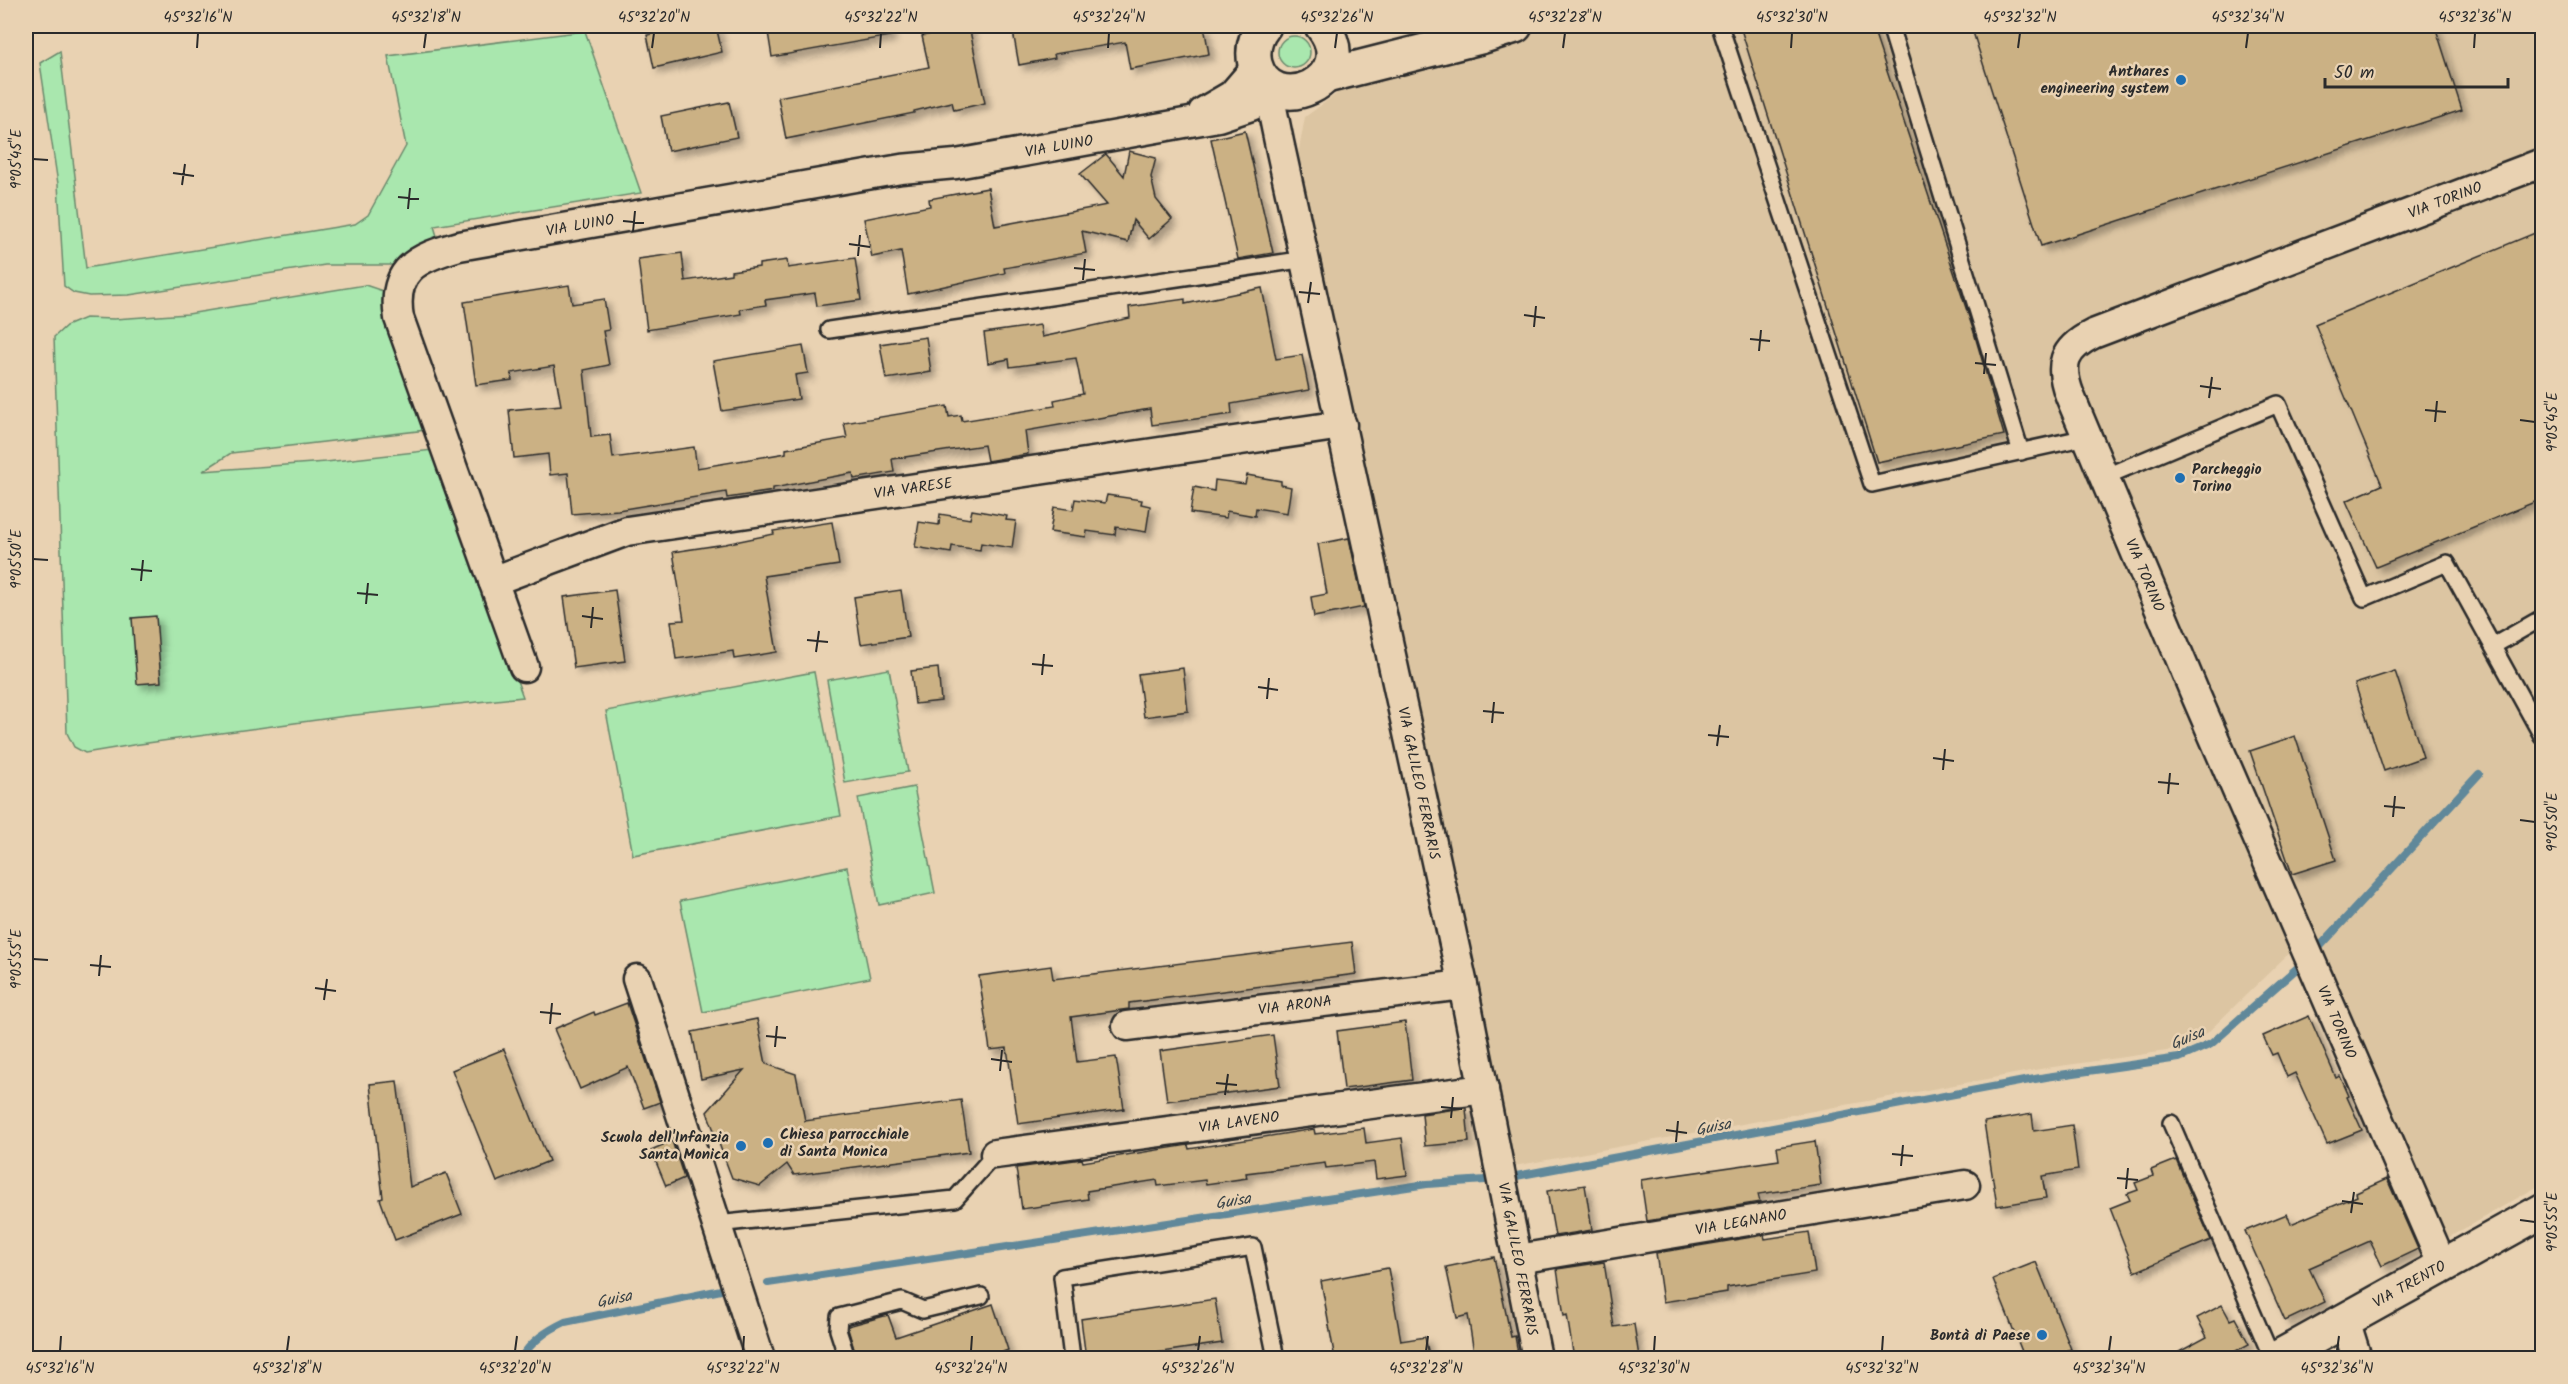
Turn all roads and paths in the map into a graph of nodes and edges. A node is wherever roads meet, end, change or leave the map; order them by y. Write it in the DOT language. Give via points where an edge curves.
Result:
graph roads {
  1 [pos="1515,26"];
  2 [pos="1720,26"];
  3 [pos="1890,26"];
  4 [pos="1260,28"];
  5 [pos="1325,29"];
  6 [pos="1420,50"];
  7 [pos="1285,82"];
  8 [pos="2542,163"];
  9 [pos="1306,259"];
  10 [pos="829,330"];
  11 [pos="1342,425"];
  12 [pos="2087,437"];
  13 [pos="2021,452"];
  14 [pos="2104,477"];
  15 [pos="492,581"];
  16 [pos="2542,618"];
  17 [pos="2493,646"];
  18 [pos="524,667"];
  19 [pos="2542,736"];
  20 [pos="637,979"];
  21 [pos="1462,985"];
  22 [pos="1127,1026"];
  23 [pos="1484,1089"];
  24 [pos="2171,1123"];
  25 [pos="995,1154"];
  26 [pos="1965,1185"];
  27 [pos="2542,1211"];
  28 [pos="717,1224"];
  29 [pos="1518,1259"];
  30 [pos="2443,1266"];
  31 [pos="981,1296"];
  32 [pos="2345,1320"];
  33 [pos="760,1359"];
  34 [pos="847,1359"];
  35 [pos="1072,1359"];
  36 [pos="1276,1359"];
  37 [pos="1537,1359"];
  38 [pos="2274,1359"];
  39 [pos="2357,1359"];
  1 -- 6 [label="street"];
  2 -- 13 [label="lane" via="1872,484"];
  3 -- 13 [label="lane"];
  4 -- 7 [label="street" via="1254,56"];
  5 -- 6 [label="street" via="1361,47"];
  5 -- 7 [label="street" via="1333,59"];
  6 -- 7 [label="street"];
  7 -- 9 [label="street, VIA GALILEO FERRARIS" via="1272,108"];
  7 -- 15 [label="street, VIA LUINO" via="1232,95 1173,124 1009,156 901,169 470,244 414,264 406,270 397,292 399,318"];
  8 -- 12 [label="street, VIA TORINO" via="2082,340 2068,353 2063,372"];
  9 -- 10 [label="lane"];
  9 -- 11 [label="street, VIA GALILEO FERRARIS"];
  11 -- 15 [label="street, VIA VARESE" via="627,531"];
  11 -- 21 [label="street, VIA GALILEO FERRARIS"];
  12 -- 13 [label="lane"];
  12 -- 14 [label="street, VIA TORINO"];
  14 -- 17 [label="lane" via="2278,404 2364,598 2447,563"];
  14 -- 30 [label="street, VIA TORINO"];
  15 -- 18 [label="street, VIA LUINO"];
  16 -- 17 [label="lane"];
  17 -- 19 [label="lane"];
  20 -- 28 [label="street"];
  21 -- 22 [label="street, VIA ARONA"];
  21 -- 23 [label="street, VIA GALILEO FERRARIS"];
  23 -- 25 [label="street, VIA LAVENO"];
  23 -- 29 [label="street, VIA GALILEO FERRARIS"];
  24 -- 38 [label="lane"];
  25 -- 28 [label="lane" via="955,1198"];
  26 -- 29 [label="street, VIA LEGNANO"];
  27 -- 30 [label="street, VIA TRENTO"];
  28 -- 33 [label="street"];
  29 -- 37 [label="street, VIA GALILEO FERRARIS"];
  30 -- 32 [label="street, VIA TRENTO"];
  31 -- 34 [label="lane" via="923,1310 902,1301 839,1317 838,1330"];
  32 -- 38 [label="street, VIA TRENTO"];
  32 -- 39 [label="street"];
  35 -- 36 [label="lane" via="1062,1277 1253,1247"];
}
